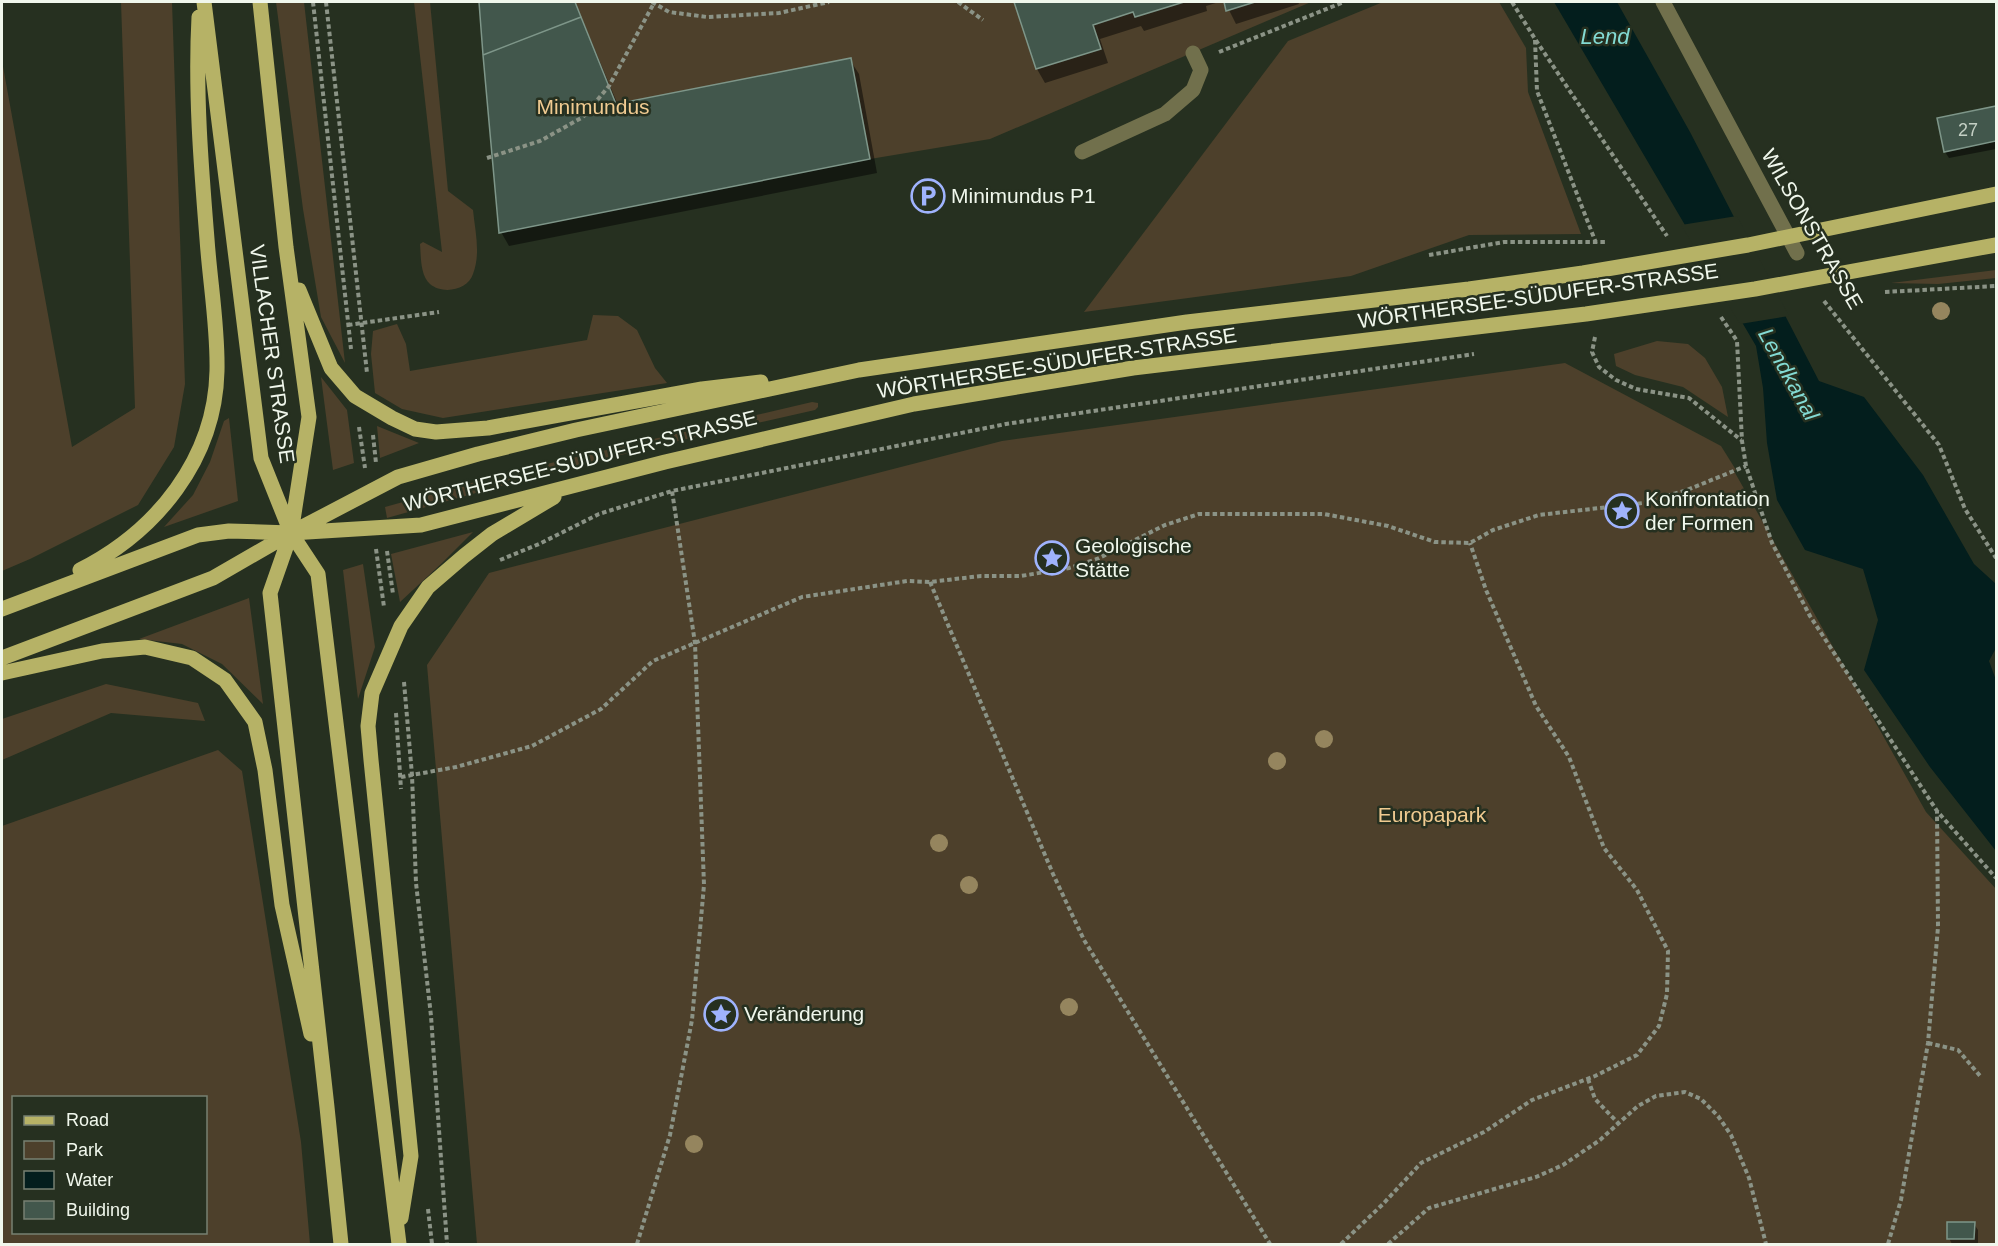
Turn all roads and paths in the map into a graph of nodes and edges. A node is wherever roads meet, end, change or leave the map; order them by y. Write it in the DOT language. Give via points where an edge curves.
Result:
graph roads {
  1 [pos="202,2"];
  2 [pos="260,2"];
  3 [pos="313,2"];
  4 [pos="326,2"];
  5 [pos="653,2"];
  6 [pos="829,2"];
  7 [pos="958,2"];
  8 [pos="1344,2"];
  9 [pos="1512,2"];
  10 [pos="1664,2"];
  11 [pos="983,20"];
  12 [pos="1535,39"];
  13 [pos="1195,57"];
  14 [pos="1082,152"];
  15 [pos="492,157"];
  16 [pos="1996,194"];
  17 [pos="1616,241"];
  18 [pos="1596,243"];
  19 [pos="1672,244"];
  20 [pos="1996,245"];
  21 [pos="286,247"];
  22 [pos="1797,253"];
  23 [pos="1429,255"];
  24 [pos="1996,286"];
  25 [pos="1875,293"];
  26 [pos="1820,294"];
  27 [pos="439,312"];
  28 [pos="1718,312"];
  29 [pos="362,323"];
  30 [pos="348,325"];
  31 [pos="1584,337"];
  32 [pos="1483,353"];
  33 [pos="352,358"];
  34 [pos="859,370"];
  35 [pos="368,373"];
  36 [pos="1742,441"];
  37 [pos="1746,466"];
  38 [pos="569,488"];
  39 [pos="672,491"];
  40 [pos="291,533"];
  41 [pos="1470,543"];
  42 [pos="1996,558"];
  43 [pos="494,563"];
  44 [pos="930,582"];
  45 [pos="5,607"];
  46 [pos="695,643"];
  47 [pos="2,658"];
  48 [pos="2,673"];
  49 [pos="406,674"];
  50 [pos="412,775"];
  51 [pos="401,777"];
  52 [pos="1937,811"];
  53 [pos="1996,878"];
  54 [pos="1928,1043"];
  55 [pos="1981,1077"];
  56 [pos="1588,1079"];
  57 [pos="327,1107"];
  58 [pos="1619,1124"];
  59 [pos="399,1240"];
  60 [pos="340,1245"];
  61 [pos="447,1245"];
  62 [pos="638,1245"];
  63 [pos="1270,1245"];
  64 [pos="1341,1245"];
  65 [pos="1388,1245"];
  66 [pos="1766,1245"];
  67 [pos="1888,1245"];
  1 -- 40 [label="main road, VILLACHER STRASSE" via="261,458"];
  1 -- 45 [label="main road" via="196,65 217,372 203,443 184,480 149,522 107,556"];
  2 -- 21 [label="main road, VILLACHER STRASSE"];
  3 -- 30 [label="path"];
  4 -- 29 [label="path"];
  5 -- 6 [label="path" via="669,12 706,17 779,13"];
  5 -- 15 [label="path" via="609,86 583,117 540,141 487,158"];
  7 -- 11 [label="path"];
  8 -- 13 [label="path"];
  9 -- 12 [label="path"];
  10 -- 22 [label="street, WILSONSTRASSE"];
  12 -- 18 [label="path" via="1536,91"];
  12 -- 19 [label="path"];
  13 -- 14 [label="street" via="1200,70 1193,90 1165,114"];
  16 -- 34 [label="main road, WÖRTHERSEE-SÜDUFER-STRASSE" via="1748,245 1583,273 1187,322"];
  17 -- 18 [label="path"];
  18 -- 23 [label="path" via="1504,242"];
  20 -- 38 [label="main road, WÖRTHERSEE-SÜDUFER-STRASSE" via="1867,270 1586,314 1133,368 915,404"];
  21 -- 34 [label="main road" via="303,303 331,368 355,396 415,429 436,432 488,428 702,389"];
  21 -- 40 [label="main road, VILLACHER STRASSE" via="309,417"];
  24 -- 25 [label="path"];
  26 -- 42 [label="path, WILSONSTRASSE" via="1939,445 1965,509"];
  27 -- 29 [label="path"];
  28 -- 36 [label="path" via="1737,341"];
  29 -- 30 [label="path"];
  29 -- 35 [label="path"];
  30 -- 33 [label="path"];
  31 -- 36 [label="path" via="1596,336 1592,352 1599,367 1617,380 1636,389 1689,398"];
  32 -- 39 [label="path" via="1006,424"];
  34 -- 40 [label="main road, WÖRTHERSEE-SÜDUFER-STRASSE" via="466,457 398,477"];
  36 -- 37 [label="path"];
  37 -- 41 [label="path" via="1643,503 1539,515 1493,530"];
  37 -- 52 [label="path" via="1772,543 1810,616"];
  38 -- 40 [label="main road, WÖRTHERSEE-SÜDUFER-STRASSE" via="421,525"];
  38 -- 59 [label="main road" via="492,534 428,587 400,626 372,693 368,726 370,760 411,1156"];
  39 -- 43 [label="path" via="599,514"];
  39 -- 46 [label="path"];
  40 -- 45 [label="main road" via="229,531 198,535"];
  40 -- 47 [label="main road" via="213,578"];
  40 -- 57 [label="main road" via="270,593"];
  40 -- 59 [label="main road" via="318,574"];
  41 -- 44 [label="path" via="1435,542 1388,526 1324,514 1199,514 1069,568 1021,576"];
  41 -- 56 [label="path" via="1536,706 1569,757 1604,848 1637,890 1668,951 1667,994 1659,1026 1637,1055"];
  44 -- 46 [label="path" via="802,597"];
  44 -- 63 [label="path" via="1084,940"];
  46 -- 50 [label="path" via="653,662 601,709 532,746"];
  46 -- 62 [label="path" via="704,885 692,1020 670,1135"];
  48 -- 57 [label="main road" via="102,651 145,647 192,658 225,680 255,722 282,905"];
  49 -- 50 [label="path"];
  50 -- 51 [label="path"];
  50 -- 61 [label="path" via="416,884 431,1016"];
  52 -- 53 [label="path"];
  52 -- 54 [label="path" via="1938,927"];
  54 -- 55 [label="path" via="1958,1050"];
  54 -- 67 [label="path" via="1901,1200"];
  56 -- 58 [label="path" via="1595,1099"];
  56 -- 64 [label="path" via="1532,1100 1484,1132 1421,1163"];
  57 -- 60 [label="main road"];
  58 -- 65 [label="path" via="1563,1165 1536,1177 1429,1208"];
  58 -- 66 [label="path" via="1656,1096 1684,1092 1701,1099 1731,1135 1749,1178"];
}
